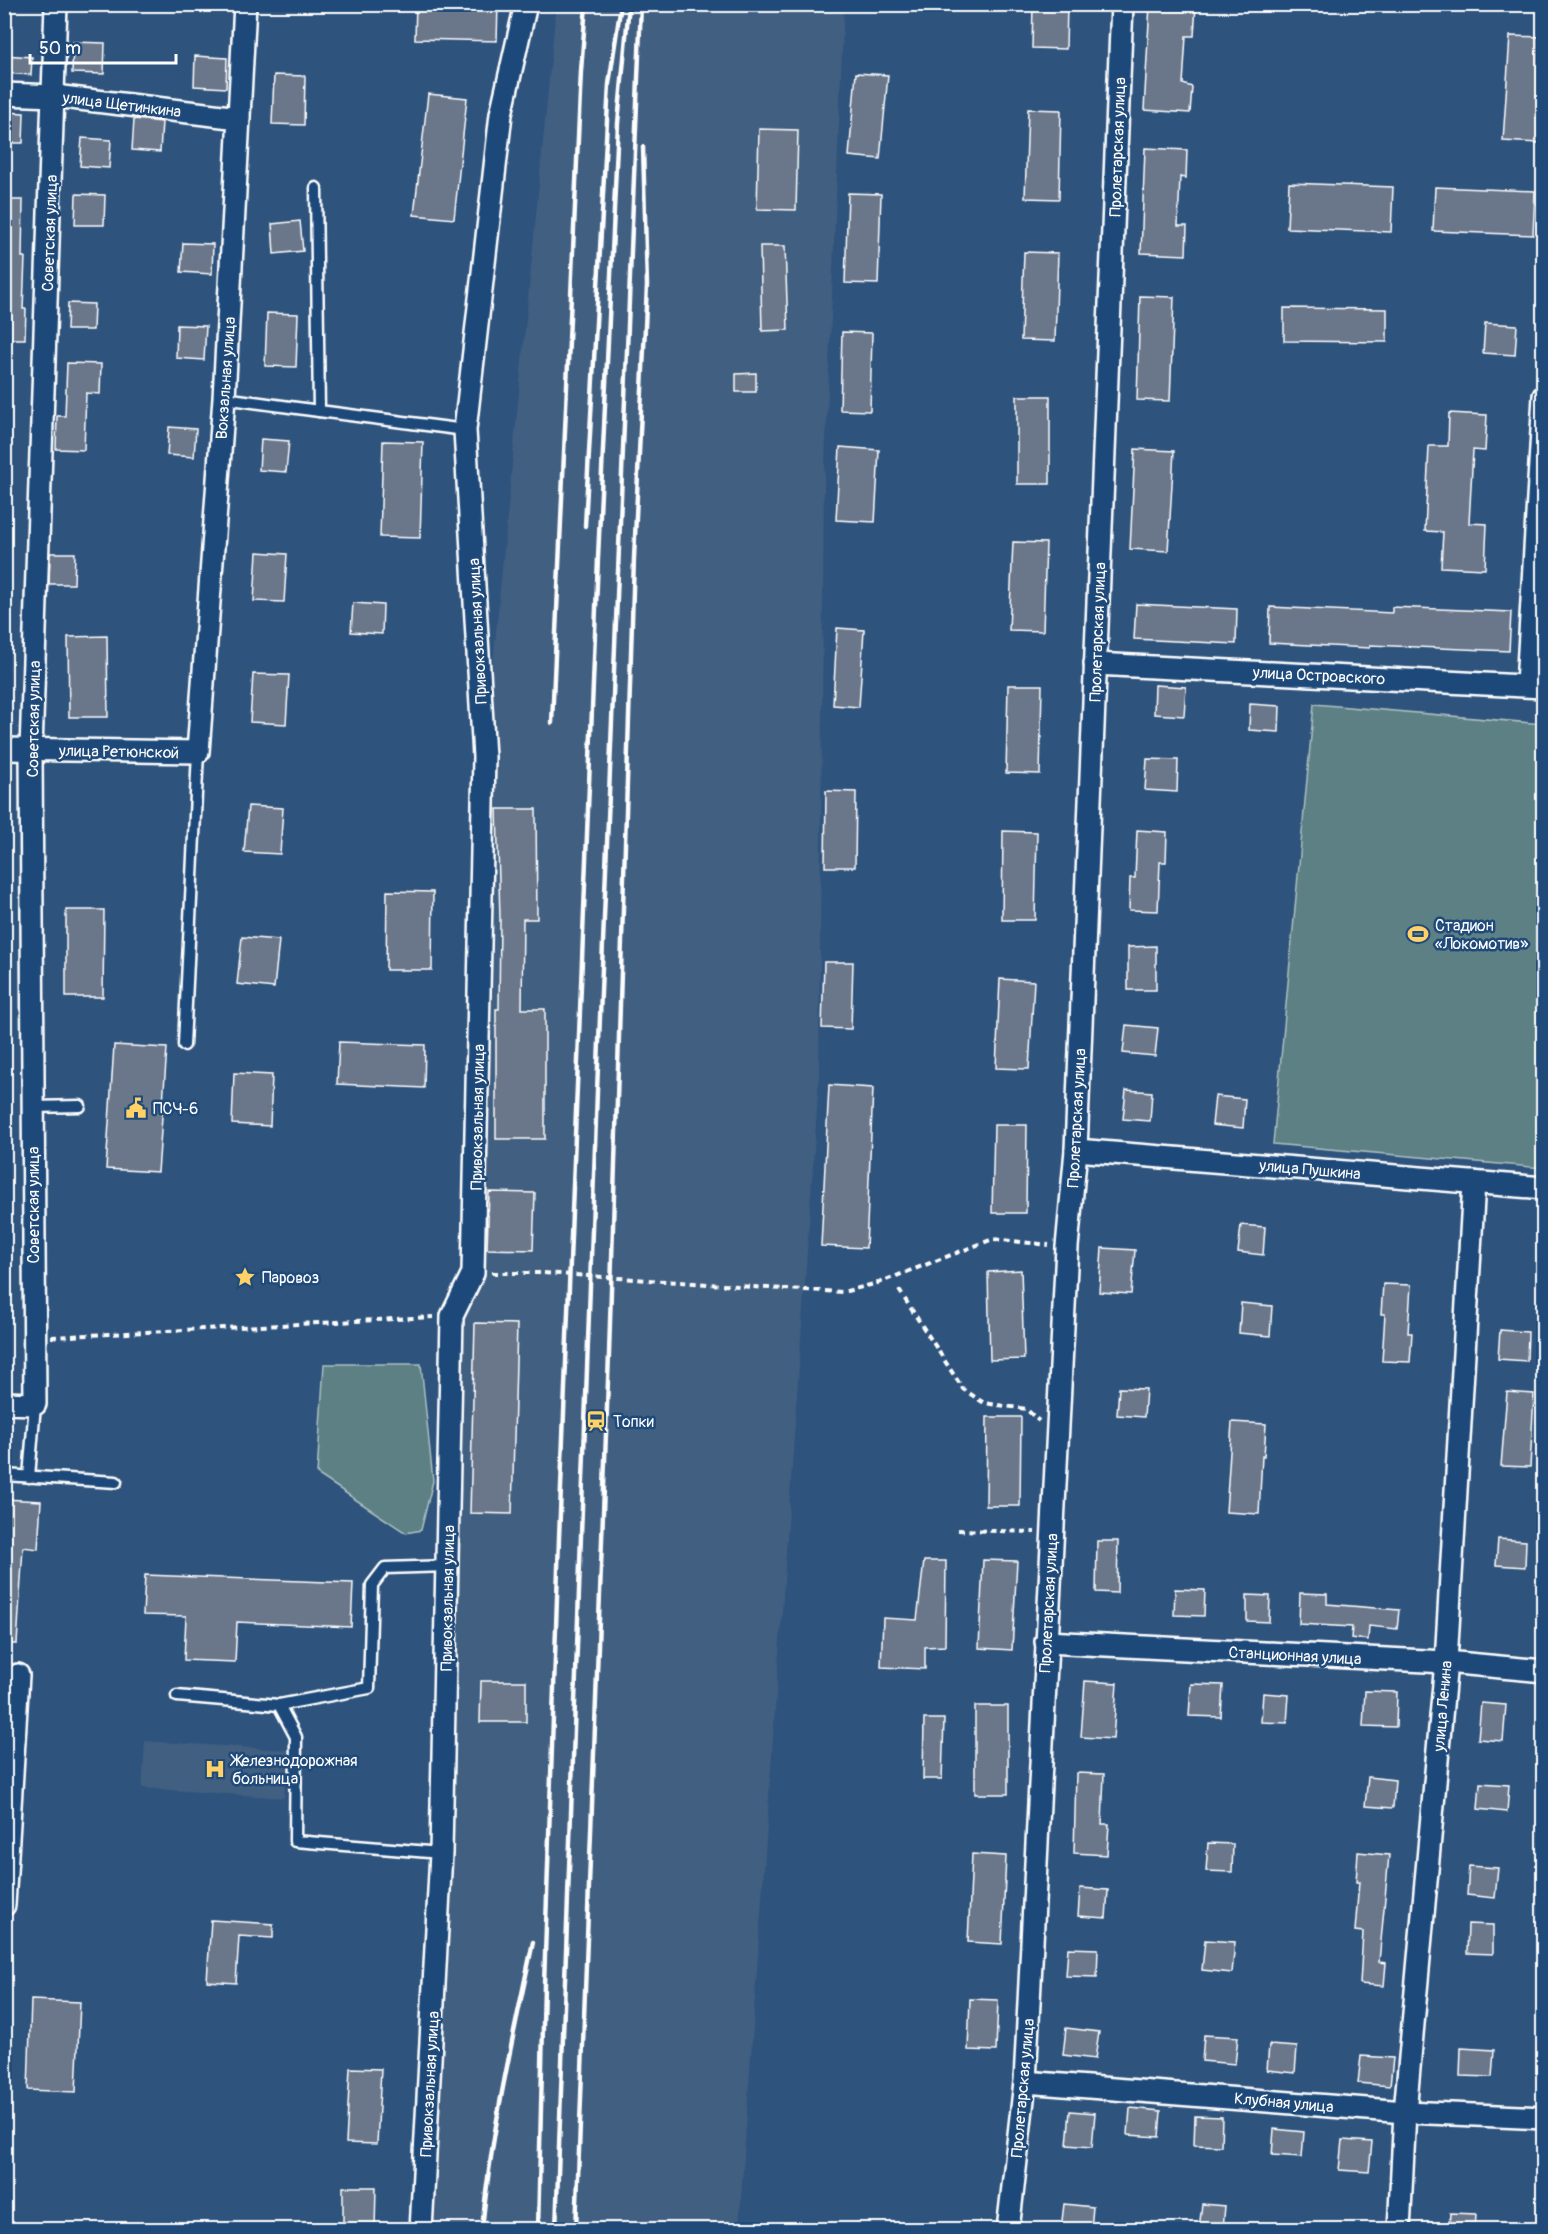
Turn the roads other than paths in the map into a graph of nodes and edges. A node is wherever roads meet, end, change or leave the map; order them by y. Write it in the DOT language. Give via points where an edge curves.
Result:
graph roads {
  1 [pos="56,4"];
  2 [pos="245,4"];
  3 [pos="526,4"];
  4 [pos="1123,7"];
  5 [pos="4,94"];
  6 [pos="54,96"];
  7 [pos="239,118"];
  8 [pos="316,188"];
  9 [pos="1544,396"];
  10 [pos="224,398"];
  11 [pos="319,411"];
  12 [pos="465,430"];
  13 [pos="1095,664"];
  14 [pos="1535,686"];
  15 [pos="4,749"];
  16 [pos="31,750"];
  17 [pos="198,752"];
  18 [pos="184,1045"];
  19 [pos="80,1106"];
  20 [pos="33,1107"];
  21 [pos="1076,1150"];
  22 [pos="1474,1182"];
  23 [pos="1544,1188"];
  24 [pos="4,1403"];
  25 [pos="35,1404"];
  26 [pos="4,1475"];
  27 [pos="29,1477"];
  28 [pos="116,1482"];
  29 [pos="448,1566"];
  30 [pos="1046,1642"];
  31 [pos="1446,1662"];
  32 [pos="1544,1671"];
  33 [pos="18,1676"];
  34 [pos="177,1696"];
  35 [pos="279,1705"];
  36 [pos="441,1853"];
  37 [pos="4,1905"];
  38 [pos="1025,2082"];
  39 [pos="1405,2112"];
  40 [pos="1544,2118"];
  41 [pos="421,2229"];
  42 [pos="1008,2229"];
  43 [pos="1399,2229"];
  1 -- 6 [label="street, Советская улица"];
  2 -- 7 [label="street, Вокзальная улица"];
  3 -- 12 [label="street, Привокзальная улица" via="501,114"];
  4 -- 13 [label="street, Пролетарская улица"];
  5 -- 6 [label="street, улица Щетинкина"];
  6 -- 7 [label="street, улица Щетинкина"];
  6 -- 16 [label="street, Советская улица"];
  7 -- 10 [label="street, Вокзальная улица"];
  8 -- 11 [label="lane"];
  9 -- 14 [label="street"];
  10 -- 11 [label="lane"];
  10 -- 17 [label="street, Вокзальная улица"];
  11 -- 12 [label="lane"];
  12 -- 29 [label="street, Привокзальная улица" via="484,757 473,1273 452,1316"];
  13 -- 14 [label="street, улица Островского"];
  13 -- 21 [label="street, Пролетарская улица"];
  15 -- 16 [label="street, улица Ретюнской"];
  16 -- 17 [label="street, улица Ретюнской"];
  16 -- 20 [label="street, Советская улица"];
  17 -- 18 [label="lane"];
  19 -- 20 [label="lane"];
  20 -- 25 [label="street, Советская улица"];
  21 -- 22 [label="street, улица Пушкина"];
  21 -- 30 [label="street, Пролетарская улица" via="1067,1247"];
  22 -- 23 [label="street, улица Пушкина"];
  22 -- 31 [label="street, улица Ленина"];
  24 -- 25 [label="street"];
  25 -- 27 [label="lane"];
  26 -- 27 [label="lane"];
  27 -- 28 [label="lane"];
  29 -- 35 [label="lane" via="385,1568 372,1585 369,1688"];
  29 -- 36 [label="street, Привокзальная улица"];
  30 -- 31 [label="street, Станционная улица"];
  30 -- 38 [label="street, Пролетарская улица"];
  31 -- 32 [label="street, Станционная улица"];
  31 -- 39 [label="street, улица Ленина"];
  33 -- 37 [label="street"];
  34 -- 35 [label="lane"];
  35 -- 36 [label="lane" via="296,1737 295,1841"];
  36 -- 41 [label="street, Привокзальная улица"];
  38 -- 39 [label="street, Клубная улица"];
  38 -- 42 [label="street, Пролетарская улица"];
  39 -- 40 [label="street, Клубная улица"];
  39 -- 43 [label="street, улица Ленина"];
}
